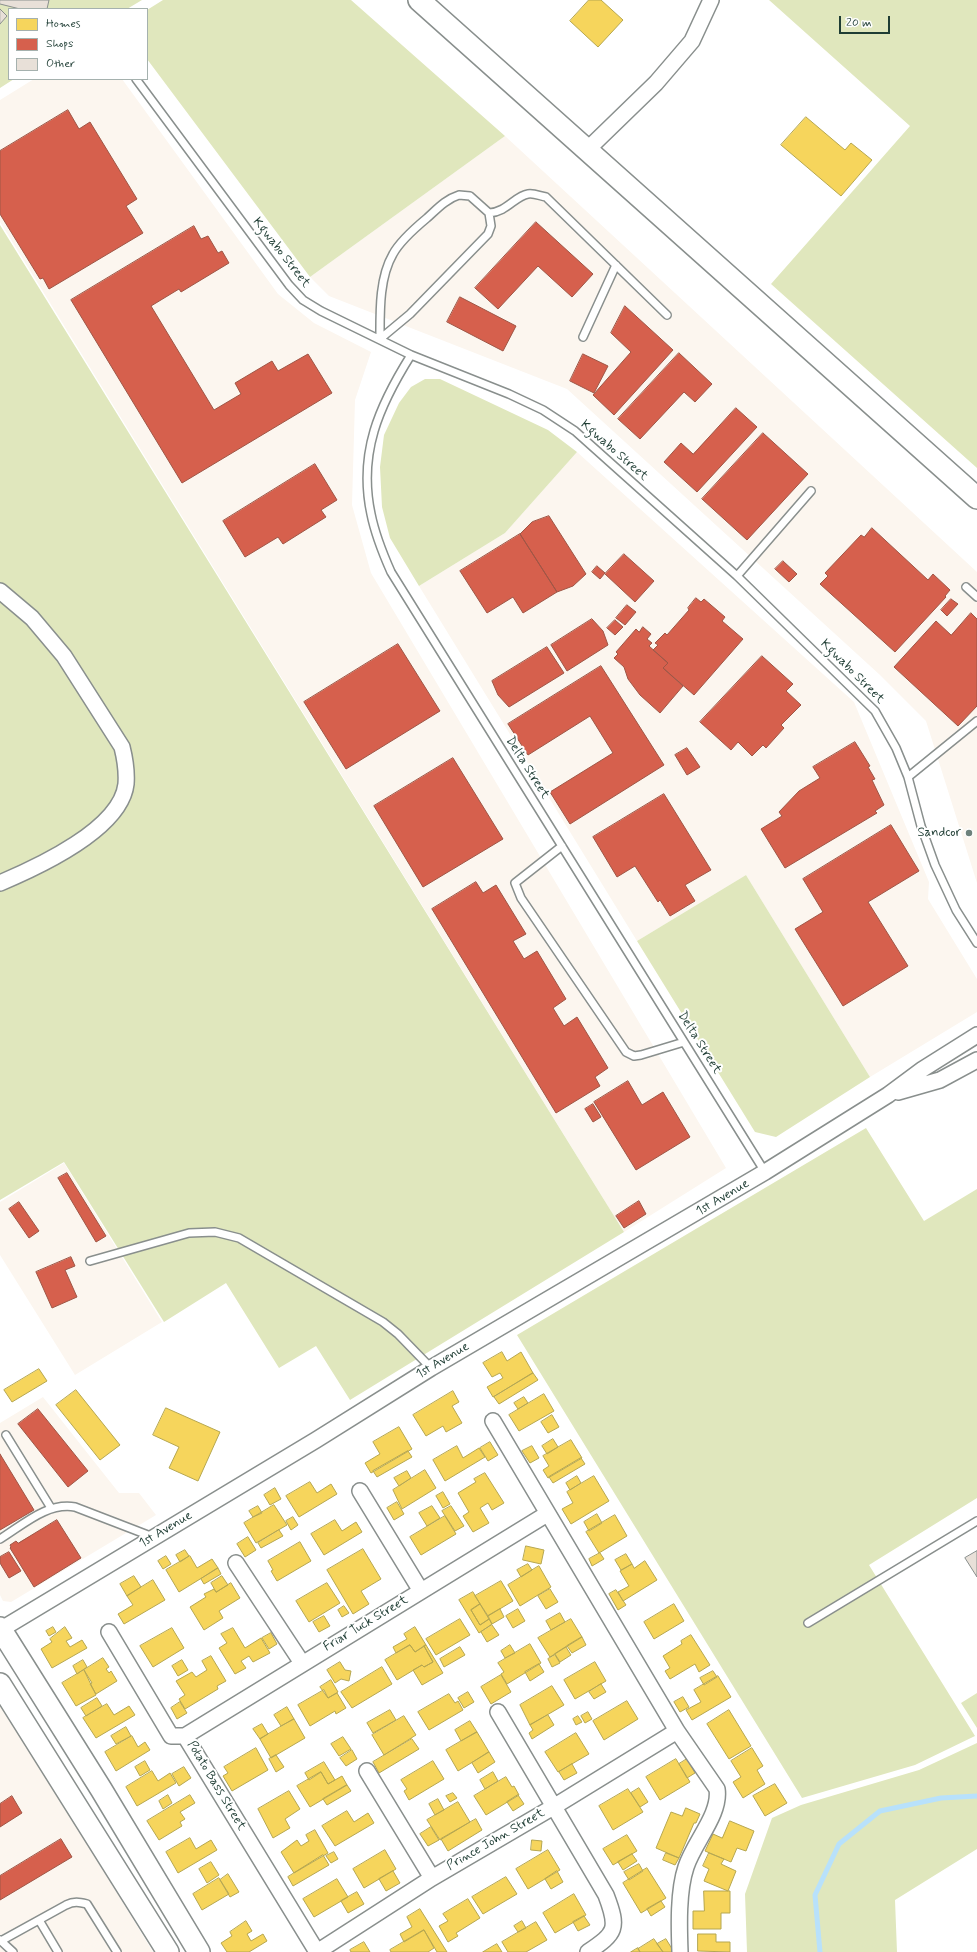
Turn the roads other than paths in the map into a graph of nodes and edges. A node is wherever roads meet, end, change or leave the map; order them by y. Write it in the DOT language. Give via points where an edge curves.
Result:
graph roads {
  1 [pos="419,0"];
  2 [pos="711,0"];
  3 [pos="137,80"];
  4 [pos="588,149"];
  5 [pos="489,213"];
  6 [pos="616,265"];
  7 [pos="667,315"];
  8 [pos="583,337"];
  9 [pos="380,339"];
  10 [pos="411,355"];
  11 [pos="811,491"];
  12 [pos="977,498"];
  13 [pos="737,576"];
  14 [pos="966,587"];
  15 [pos="0,591"];
  16 [pos="977,597"];
  17 [pos="977,720"];
  18 [pos="908,777"];
  19 [pos="562,846"];
  20 [pos="0,882"];
  21 [pos="977,943"];
  22 [pos="977,1035"];
  23 [pos="684,1042"];
  24 [pos="977,1060"];
  25 [pos="888,1095"];
  26 [pos="765,1172"];
  27 [pos="90,1261"];
  28 [pos="431,1368"];
  29 [pos="493,1420"];
  30 [pos="6,1435"];
  31 [pos="360,1491"];
  32 [pos="51,1508"];
  33 [pos="547,1514"];
  34 [pos="977,1521"];
  35 [pos="154,1538"];
  36 [pos="0,1539"];
  37 [pos="236,1563"];
  38 [pos="421,1591"];
  39 [pos="808,1623"];
  40 [pos="0,1630"];
  41 [pos="109,1632"];
  42 [pos="302,1664"];
  43 [pos="0,1684"];
  44 [pos="498,1712"];
  45 [pos="677,1731"];
  46 [pos="185,1736"];
  47 [pos="367,1771"];
  48 [pos="555,1806"];
  49 [pos="432,1878"];
  50 [pos="40,1920"];
  51 [pos="1,1940"];
  52 [pos="13,1952"];
  53 [pos="58,1952"];
  54 [pos="117,1952"];
  55 [pos="168,1952"];
  56 [pos="198,1952"];
  57 [pos="317,1952"];
  58 [pos="588,1952"];
  59 [pos="680,1952"];
  1 -- 4 [label="main road"];
  2 -- 4 [label="street" via="692,41 656,83"];
  3 -- 9 [label="lane, Kgwabo Street" via="303,300"];
  4 -- 12 [label="main road"];
  5 -- 6 [label="lane" via="498,212 526,194 546,197"];
  5 -- 9 [label="lane" via="491,226 488,234 410,314"];
  5 -- 9 [label="lane" via="470,196 459,195 449,198 417,226 393,254 385,273"];
  6 -- 7 [label="lane"];
  6 -- 8 [label="lane"];
  9 -- 10 [label="lane, Kgwabo Street"];
  10 -- 13 [label="lane, Kgwabo Street" via="509,394 543,410 575,431"];
  10 -- 19 [label="lane, Delta Street" via="384,400 373,434 367,465 371,515 379,543 391,572"];
  11 -- 13 [label="lane"];
  13 -- 18 [label="lane, Kgwabo Street" via="875,711 896,748"];
  14 -- 16 [label="lane"];
  15 -- 20 [label="street" via="32,618 64,656 122,747 126,764 126,785 113,814 84,839 28,871"];
  17 -- 18 [label="lane"];
  18 -- 21 [label="lane, Kgwabo Street" via="935,865 956,910"];
  19 -- 23 [label="lane, Delta Street"];
  19 -- 23 [label="lane" via="515,883 521,898 626,1052 634,1056 641,1055"];
  22 -- 25 [label="street, 1st Avenue"];
  23 -- 26 [label="lane, Delta Street"];
  24 -- 25 [label="street, 1st Avenue" via="940,1080"];
  25 -- 26 [label="street, 1st Avenue"];
  26 -- 28 [label="street, 1st Avenue"];
  27 -- 28 [label="lane" via="189,1233 215,1232 239,1238 383,1322"];
  28 -- 35 [label="street, 1st Avenue"];
  29 -- 33 [label="street"];
  30 -- 32 [label="lane"];
  31 -- 38 [label="street"];
  32 -- 35 [label="lane" via="64,1505 75,1507"];
  32 -- 36 [label="lane"];
  33 -- 38 [label="street, Friar Tuck Street"];
  33 -- 45 [label="street"];
  34 -- 39 [label="lane"];
  35 -- 40 [label="street, 1st Avenue"];
  37 -- 42 [label="street"];
  38 -- 42 [label="street, Friar Tuck Street"];
  40 -- 56 [label="main road" via="101,1789"];
  41 -- 46 [label="street, Potato Bass Street" via="171,1736"];
  42 -- 46 [label="street, Friar Tuck Street"];
  43 -- 55 [label="main road"];
  44 -- 48 [label="street"];
  45 -- 48 [label="street, Prince John Street"];
  45 -- 59 [label="street" via="714,1784 719,1799 686,1867 681,1889"];
  46 -- 57 [label="street, Potato Bass Street"];
  47 -- 49 [label="street"];
  48 -- 49 [label="street, Prince John Street"];
  48 -- 58 [label="street" via="606,1896 614,1919 613,1929 607,1939"];
  49 -- 57 [label="street, Prince John Street"];
  50 -- 51 [label="lane"];
  50 -- 53 [label="lane"];
  50 -- 54 [label="lane" via="72,1902 87,1904"];
  51 -- 52 [label="lane"];
}
